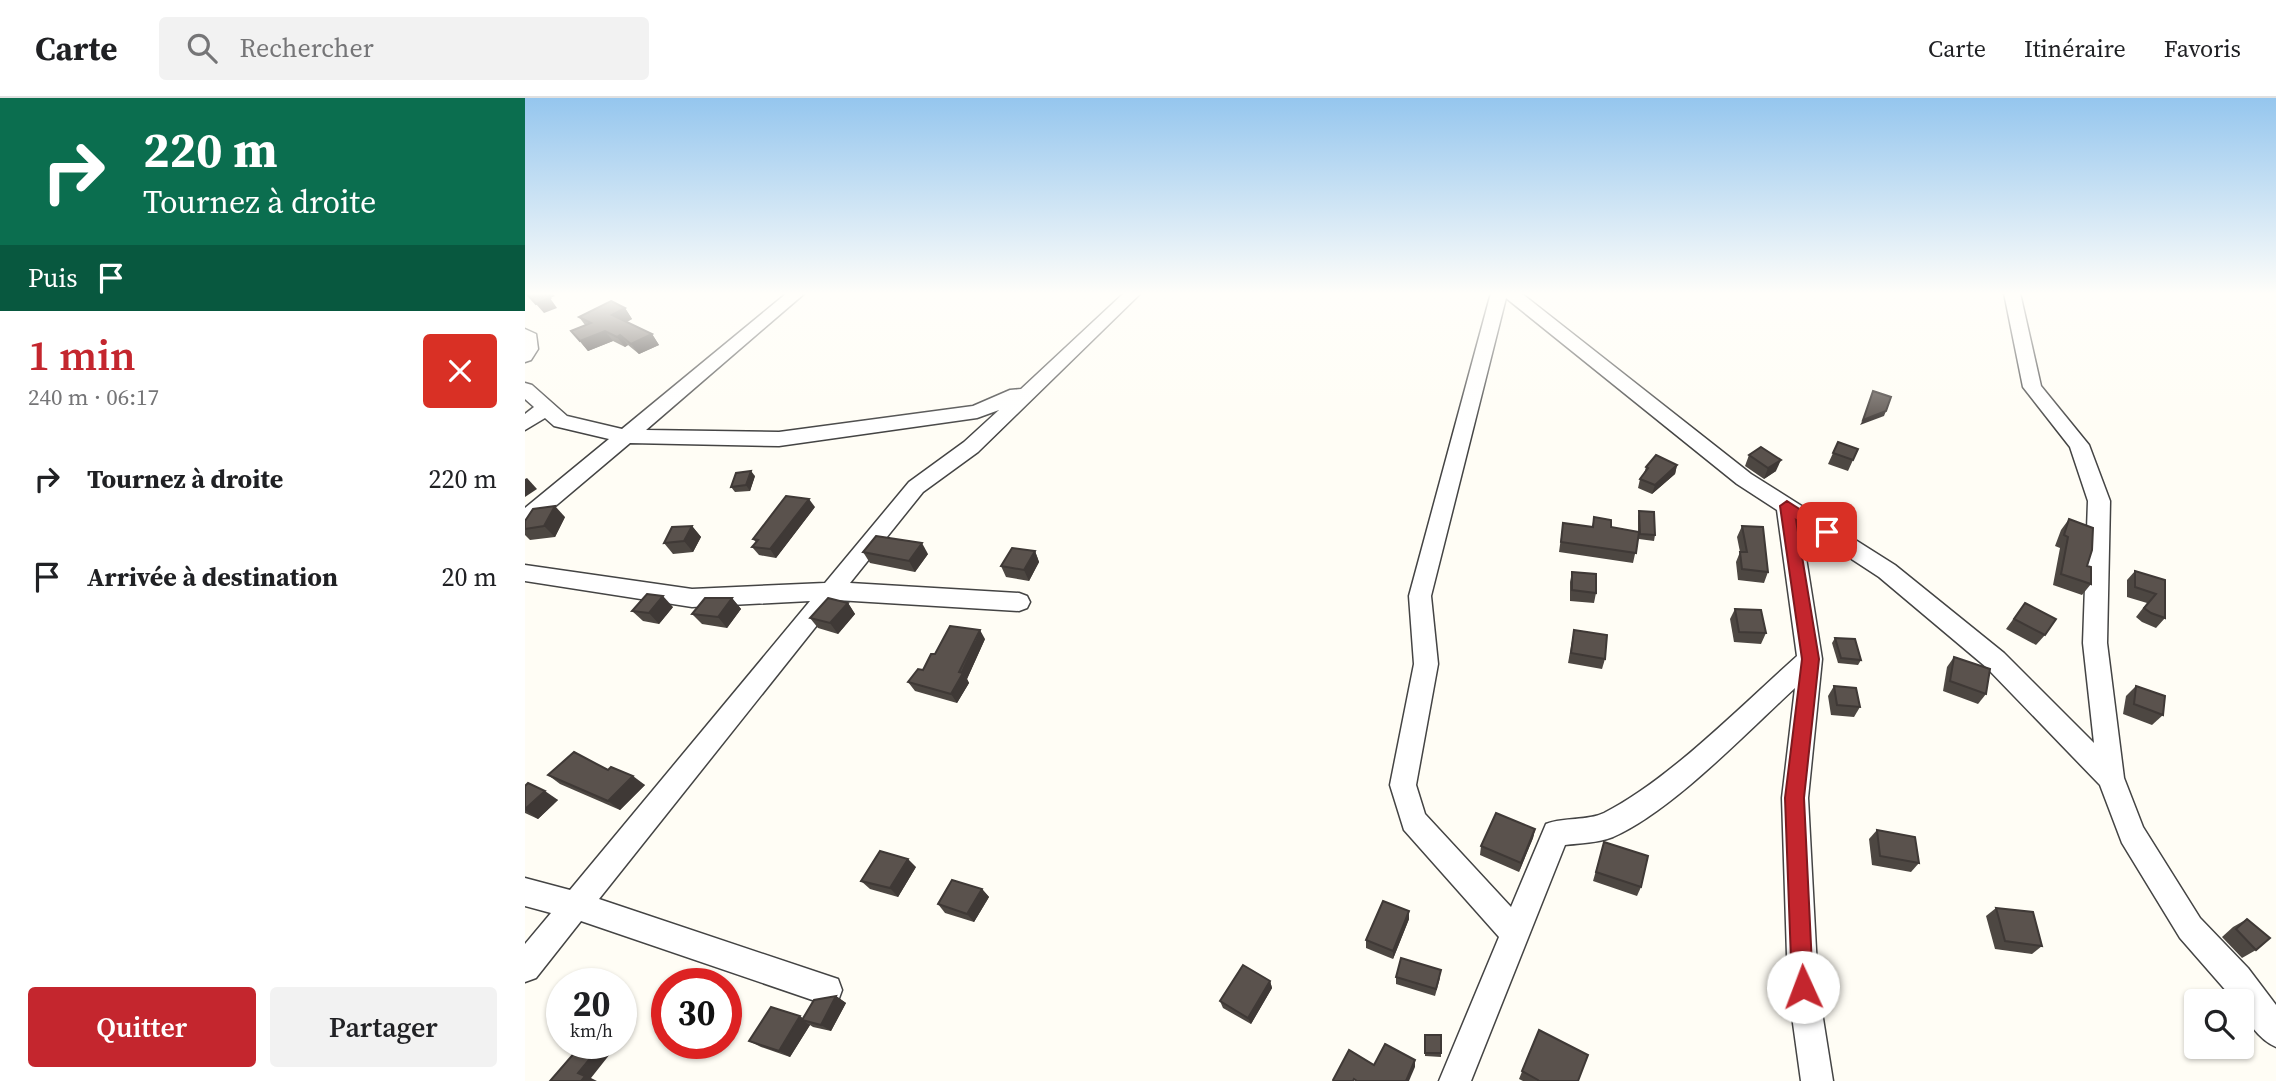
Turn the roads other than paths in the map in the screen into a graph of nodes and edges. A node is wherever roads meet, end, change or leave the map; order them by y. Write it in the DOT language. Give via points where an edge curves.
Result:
graph roads {
  1 [pos="528,339"];
  2 [pos="742,339"];
  3 [pos="1085,339"];
  4 [pos="1487,339"];
  5 [pos="1568,339"];
  6 [pos="2022,339"];
  7 [pos="525,356"];
  8 [pos="1035,386"];
  9 [pos="525,389"];
  10 [pos="546,407"];
  11 [pos="525,424"];
  12 [pos="625,436"];
  13 [pos="1787,506"];
  14 [pos="525,520"];
  15 [pos="525,573"];
  16 [pos="831,591"];
  17 [pos="1019,602"];
  18 [pos="1810,659"];
  19 [pos="2111,778"];
  20 [pos="525,892"];
  21 [pos="575,905"];
  22 [pos="1515,933"];
  23 [pos="525,967"];
  24 [pos="827,990"];
  25 [pos="2276,1031"];
  26 [pos="1455,1081"];
  27 [pos="1817,1081"];
  1 -- 7 [label="street"];
  2 -- 12 [label="street"];
  3 -- 8 [label="street"];
  4 -- 22 [label="street" via="1420,596 1426,664 1403,785 1414,821"];
  5 -- 13 [label="street" via="1734,471"];
  6 -- 19 [label="street" via="2032,387 2079,445 2099,501 2095,643"];
  8 -- 12 [label="street" via="977,412 779,439"];
  8 -- 16 [label="street" via="971,447 916,487"];
  9 -- 10 [label="street"];
  10 -- 11 [label="street"];
  10 -- 12 [label="street" via="561,421"];
  12 -- 14 [label="street"];
  13 -- 18 [label="street"];
  13 -- 19 [label="street" via="1887,571 1994,660"];
  15 -- 16 [label="street" via="692,598"];
  16 -- 17 [label="street"];
  16 -- 21 [label="street"];
  18 -- 22 [label="street" via="1636,809 1605,827 1556,833"];
  18 -- 27 [label="street" via="1794,798 1803,987"];
  19 -- 25 [label="street" via="2132,834 2190,928"];
  20 -- 21 [label="street"];
  21 -- 23 [label="street"];
  21 -- 24 [label="street"];
  22 -- 26 [label="street"];
}
